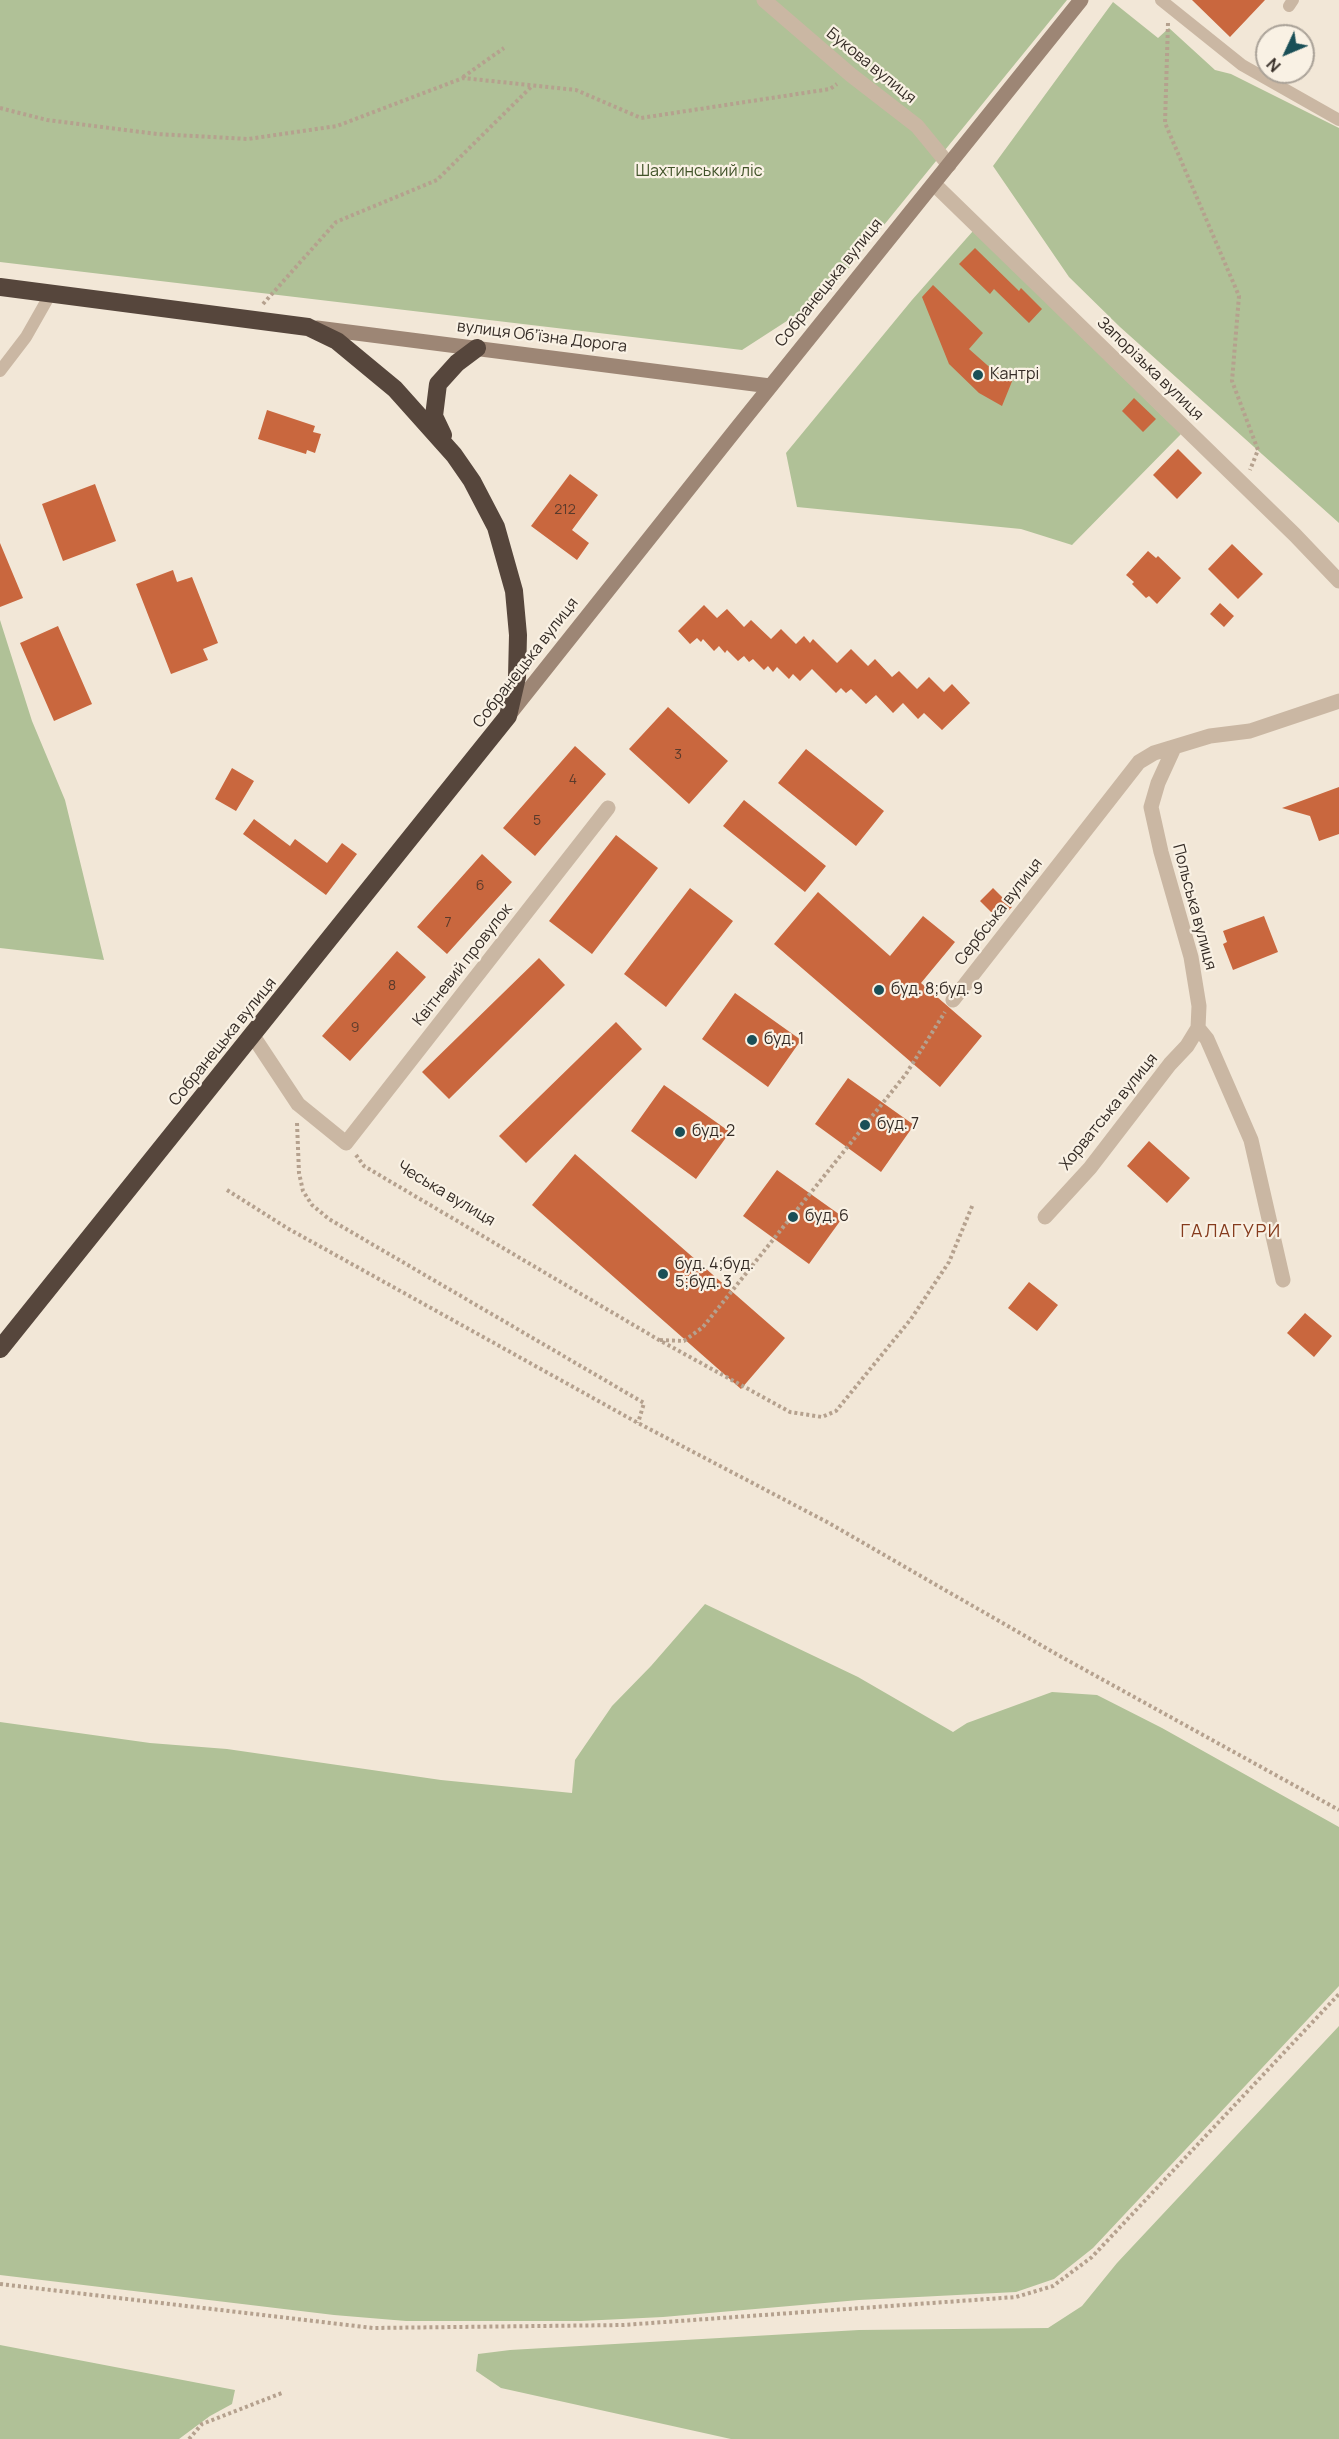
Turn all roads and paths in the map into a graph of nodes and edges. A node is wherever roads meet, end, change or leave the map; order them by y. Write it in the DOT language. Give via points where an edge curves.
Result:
graph roads {
  1 [pos="764,0"];
  2 [pos="1081,0"];
  3 [pos="1165,3"];
  4 [pos="504,48"];
  5 [pos="851,75"];
  6 [pos="463,78"];
  7 [pos="533,85"];
  8 [pos="0,108"];
  9 [pos="1339,120"];
  10 [pos="949,165"];
  11 [pos="934,184"];
  12 [pos="0,287"];
  13 [pos="51,293"];
  14 [pos="249,319"];
  15 [pos="308,327"];
  16 [pos="477,348"];
  17 [pos="0,371"];
  18 [pos="770,386"];
  19 [pos="454,455"];
  20 [pos="1244,485"];
  21 [pos="1339,581"];
  22 [pos="1339,701"];
  23 [pos="508,716"];
  24 [pos="1174,748"];
  25 [pos="608,808"];
  26 [pos="952,1000"];
  27 [pos="1198,1028"];
  28 [pos="253,1036"];
  29 [pos="298,1104"];
  30 [pos="346,1143"];
  31 [pos="227,1190"];
  32 [pos="974,1204"];
  33 [pos="1045,1217"];
  34 [pos="1283,1280"];
  35 [pos="659,1340"];
  36 [pos="0,1348"];
  37 [pos="638,1423"];
  38 [pos="1339,1810"];
  39 [pos="1339,1995"];
  40 [pos="0,2284"];
  41 [pos="282,2393"];
  42 [pos="189,2439"];
  1 -- 5 [label="street, Букова вулиця"];
  2 -- 10 [label="main road, Собранецька вулиця"];
  3 -- 9 [label="lane" via="1242,65"];
  3 -- 20 [label="path" via="1165,123 1239,296 1232,381 1258,450"];
  4 -- 6 [label="path"];
  5 -- 7 [label="path" via="830,89 641,118 576,90"];
  5 -- 10 [label="street, Букова вулиця" via="916,126"];
  6 -- 7 [label="path"];
  6 -- 8 [label="path" via="338,126 248,139 157,134 47,120"];
  7 -- 14 [label="path" via="437,180 336,222"];
  10 -- 11 [label="main road, Собранецька вулиця"];
  11 -- 18 [label="main road, Собранецька вулиця"];
  11 -- 20 [label="street, Запорізька вулиця"];
  12 -- 13 [label="highway, вулиця Обʼїзна Дорога"];
  13 -- 14 [label="highway, вулиця Обʼїзна Дорога"];
  13 -- 17 [label="lane" via="26,337"];
  14 -- 15 [label="highway, вулиця Обʼїзна Дорога"];
  15 -- 16 [label="main road, вулиця Обʼїзна Дорога"];
  15 -- 19 [label="highway, вулиця Обʼїзна Дорога" via="337,341 362,360 395,389"];
  16 -- 18 [label="main road, вулиця Обʼїзна Дорога"];
  16 -- 19 [label="highway" via="445,374 436,393 434,416"];
  18 -- 23 [label="main road, Собранецька вулиця"];
  19 -- 23 [label="highway, вулиця Обʼїзна Дорога" via="496,527 514,591 517,677"];
  20 -- 21 [label="street, Запорізька вулиця"];
  22 -- 24 [label="street, Сербська вулиця" via="1250,731 1210,736"];
  23 -- 28 [label="highway, Собранецька вулиця"];
  24 -- 26 [label="street, Сербська вулиця" via="1139,762"];
  24 -- 27 [label="street, Польська вулиця" via="1151,807 1191,957 1199,1006"];
  25 -- 30 [label="street, Квітневий провулок"];
  26 -- 35 [label="path" via="906,1074 703,1327 684,1341"];
  27 -- 33 [label="street, Хорватська вулиця" via="1090,1168"];
  27 -- 34 [label="street" via="1207,1039 1251,1140"];
  28 -- 29 [label="street"];
  28 -- 36 [label="highway, Собранецька вулиця"];
  29 -- 30 [label="street"];
  29 -- 37 [label="path" via="299,1173 303,1191 312,1205 339,1225 644,1403"];
  30 -- 35 [label="path, Чеська вулиця" via="364,1166"];
  31 -- 37 [label="path" via="287,1228"];
  32 -- 35 [label="path, Чеська вулиця" via="949,1262 911,1319 836,1411 822,1417 790,1412"];
  37 -- 38 [label="path" via="827,1522"];
  39 -- 40 [label="path" via="1092,2257 1053,2286 1016,2297 623,2325 373,2328"];
  41 -- 42 [label="path" via="202,2424"];
}
